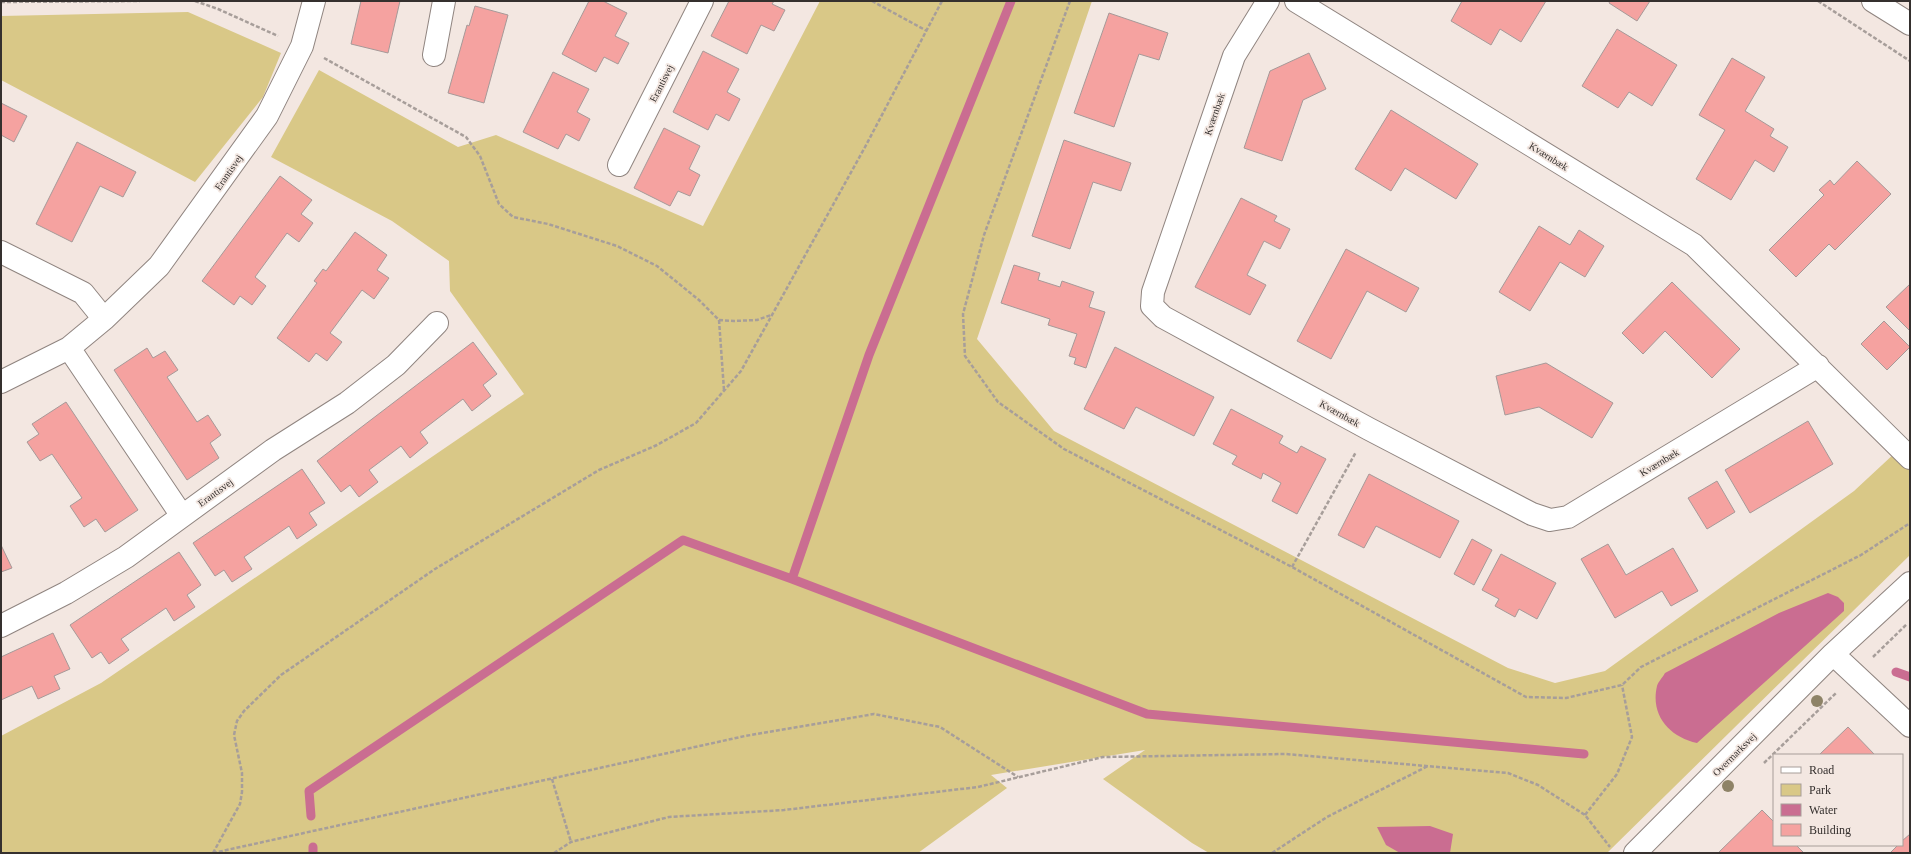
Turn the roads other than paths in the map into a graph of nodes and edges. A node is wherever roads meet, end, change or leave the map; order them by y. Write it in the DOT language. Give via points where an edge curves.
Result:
graph roads {
  1 [pos="314,1"];
  2 [pos="444,1"];
  3 [pos="702,1"];
  4 [pos="1268,1"];
  5 [pos="1296,1"];
  6 [pos="1873,1"];
  7 [pos="1910,24"];
  8 [pos="434,55"];
  9 [pos="619,165"];
  10 [pos="1,252"];
  11 [pos="104,319"];
  12 [pos="437,323"];
  13 [pos="69,348"];
  14 [pos="1818,366"];
  15 [pos="1,382"];
  16 [pos="1910,458"];
  17 [pos="182,516"];
  18 [pos="1910,583"];
  19 [pos="1,626"];
  20 [pos="1833,654"];
  21 [pos="1910,726"];
  22 [pos="1635,853"];
  1 -- 11 [label="street, Erantisvej" via="302,46 267,116 159,266"];
  2 -- 8 [label="street"];
  3 -- 9 [label="street, Erantisvej"];
  4 -- 14 [label="street, Kværnbæk" via="1234,56 1153,292 1152,306 1163,317 1369,429 1532,514 1550,520 1568,517"];
  5 -- 14 [label="street, Kværnbæk" via="1694,245"];
  6 -- 7 [label="street"];
  10 -- 11 [label="street" via="83,293"];
  11 -- 13 [label="street, Erantisvej"];
  12 -- 17 [label="street, Erantisvej" via="396,365 347,403 273,450"];
  13 -- 15 [label="street, Erantisvej"];
  13 -- 17 [label="street"];
  14 -- 16 [label="street, Kværnbæk"];
  17 -- 19 [label="street, Erantisvej" via="126,557 66,593"];
  18 -- 20 [label="street, Overmarksvej"];
  20 -- 21 [label="street"];
  20 -- 22 [label="street, Overmarksvej"];
}
